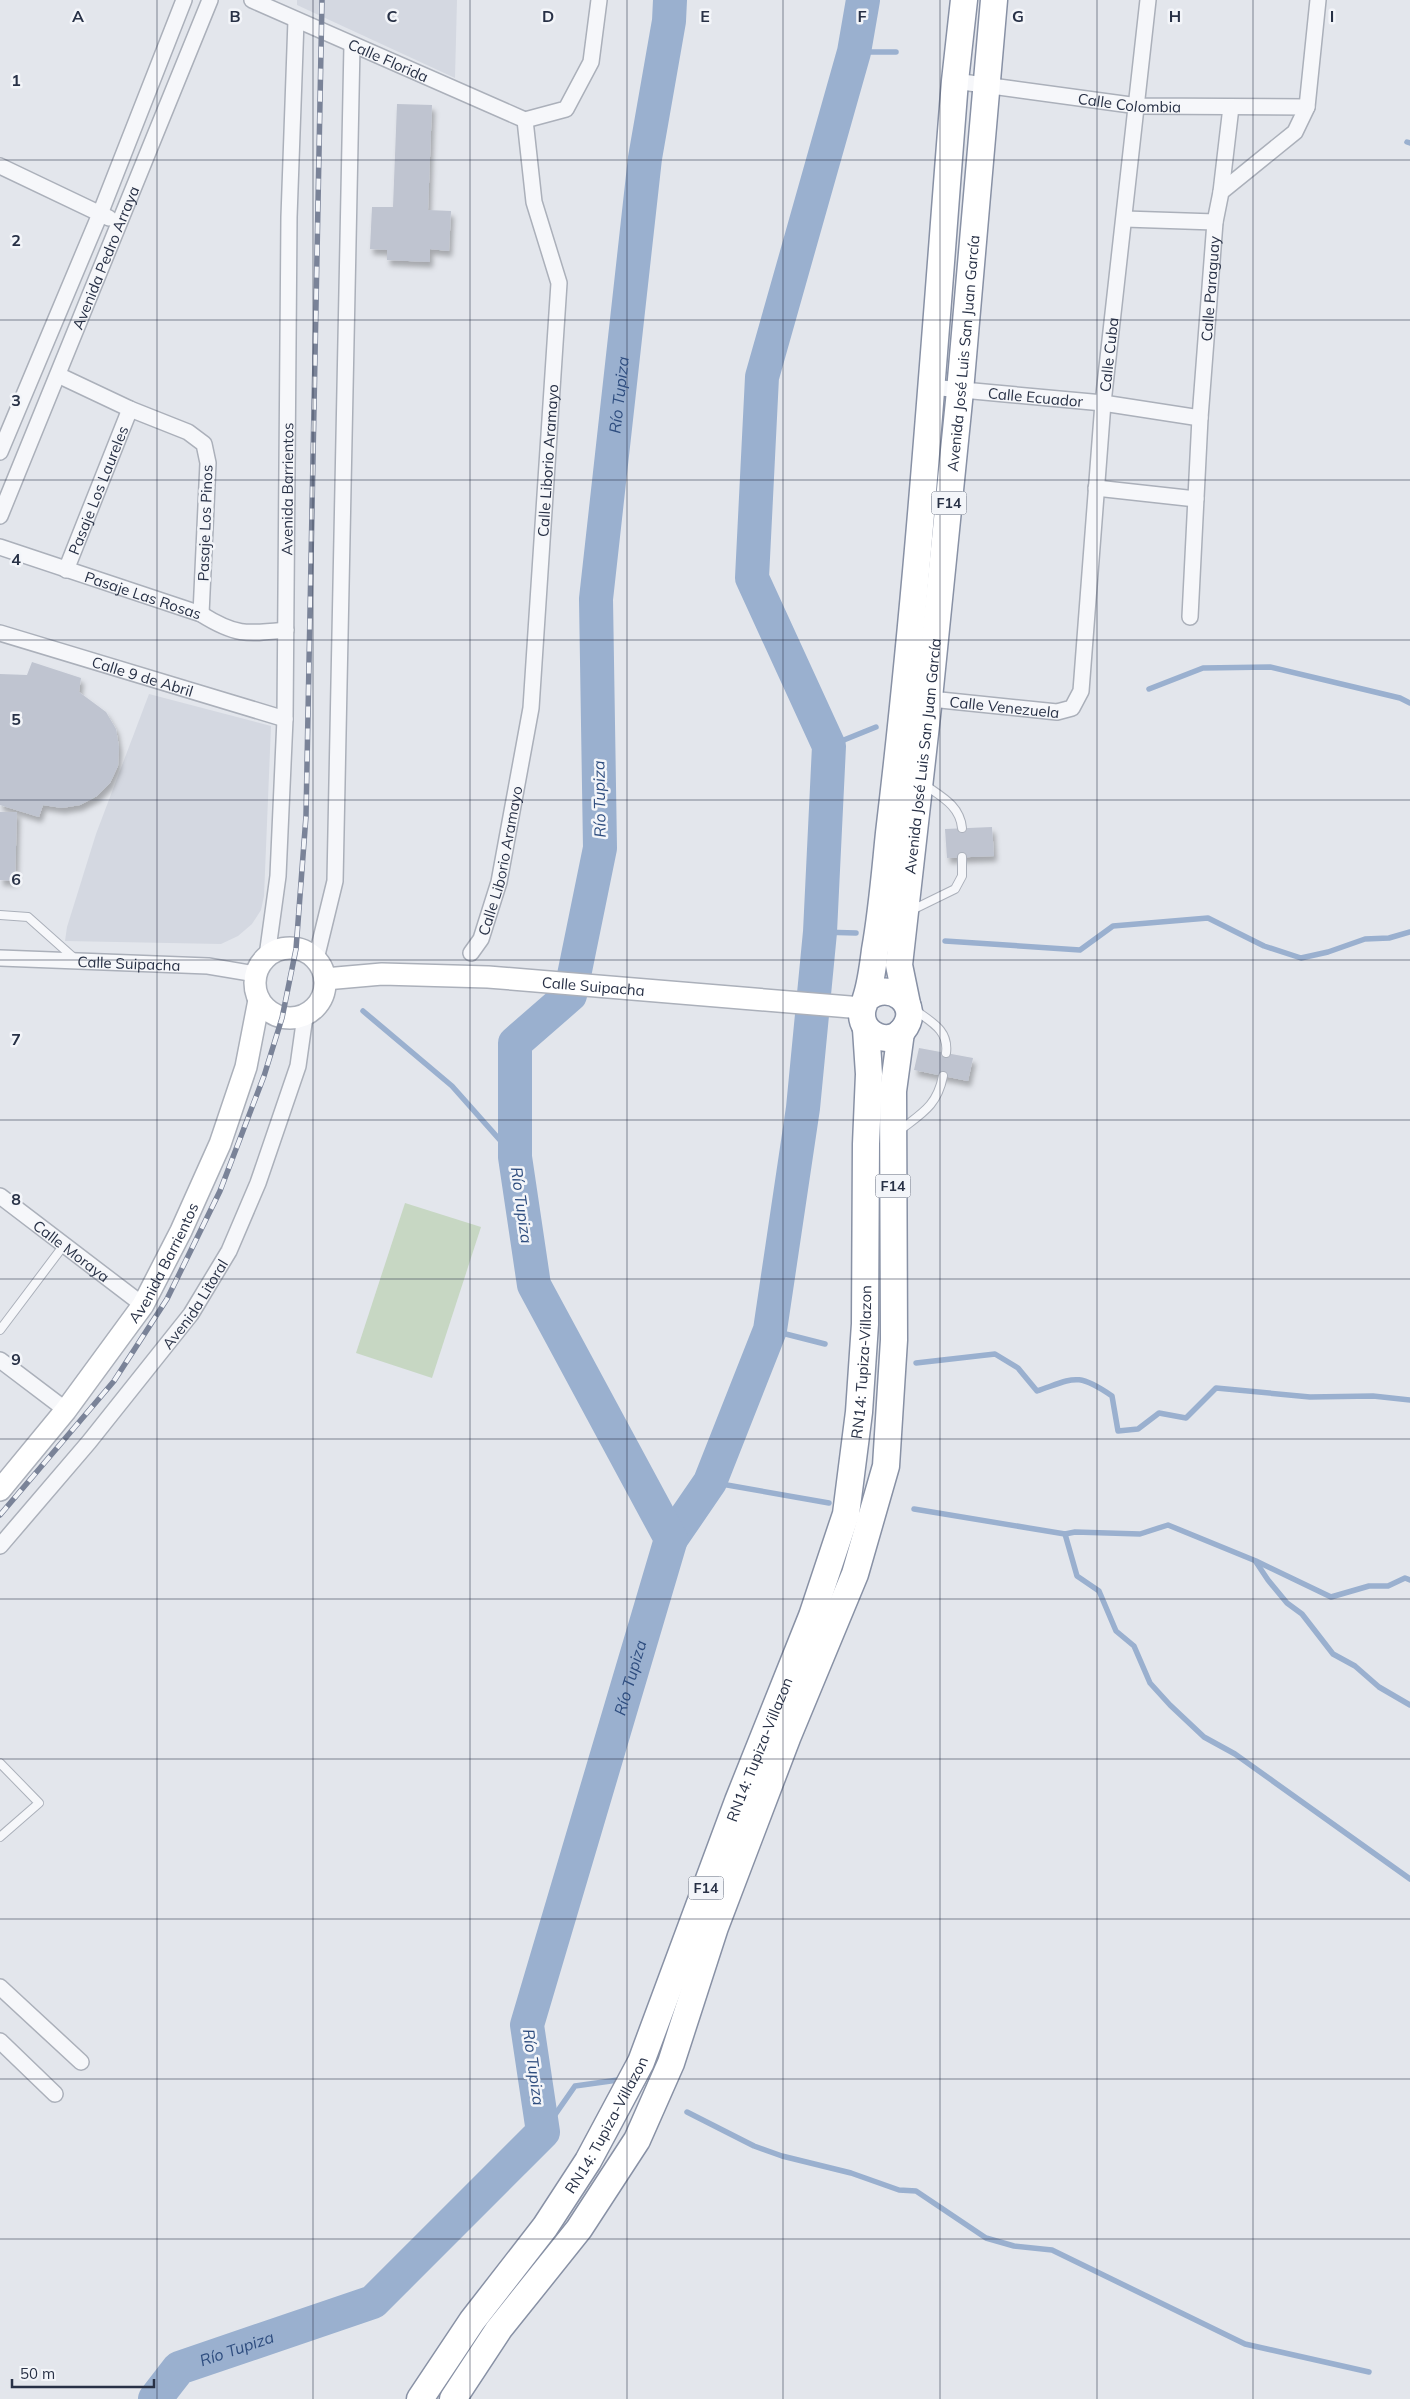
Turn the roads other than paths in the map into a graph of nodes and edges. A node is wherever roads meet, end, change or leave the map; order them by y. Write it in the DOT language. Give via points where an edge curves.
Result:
graph roads {
  1 [pos="184,0"];
  2 [pos="210,0"];
  3 [pos="252,0"];
  4 [pos="599,0"];
  5 [pos="964,0"];
  6 [pos="994,0"];
  7 [pos="1148,0"];
  8 [pos="1318,0"];
  9 [pos="296,20"];
  10 [pos="352,45"];
  11 [pos="955,81"];
  12 [pos="985,84"];
  13 [pos="1138,106"];
  14 [pos="1231,107"];
  15 [pos="1307,107"];
  16 [pos="526,120"];
  17 [pos="0,166"];
  18 [pos="1221,192"];
  19 [pos="100,214"];
  20 [pos="1125,219"];
  21 [pos="120,222"];
  22 [pos="1215,222"];
  23 [pos="58,375"];
  24 [pos="930,387"];
  25 [pos="960,390"];
  26 [pos="1103,403"];
  27 [pos="130,409"];
  28 [pos="1200,418"];
  29 [pos="0,452"];
  30 [pos="0,457"];
  31 [pos="19,465"];
  32 [pos="1096,488"];
  33 [pos="1196,499"];
  34 [pos="0,516"];
  35 [pos="0,547"];
  36 [pos="66,570"];
  37 [pos="201,614"];
  38 [pos="1190,617"];
  39 [pos="286,630"];
  40 [pos="0,633"];
  41 [pos="917,698"];
  42 [pos="1072,708"];
  43 [pos="285,719"];
  44 [pos="920,782"];
  45 [pos="962,828"];
  46 [pos="962,857"];
  47 [pos="904,914"];
  48 [pos="0,915"];
  49 [pos="471,953"];
  50 [pos="267,956"];
  51 [pos="0,958"];
  52 [pos="316,959"];
  53 [pos="77,961"];
  54 [pos="256,974"];
  55 [pos="325,978"];
  56 [pos="259,1000"];
  57 [pos="907,1004"];
  58 [pos="865,1012"];
  59 [pos="305,1016"];
  60 [pos="901,1032"];
  61 [pos="946,1053"];
  62 [pos="943,1076"];
  63 [pos="893,1135"];
  64 [pos="0,1196"];
  65 [pos="64,1245"];
  66 [pos="143,1305"];
  67 [pos="0,1330"];
  68 [pos="0,1360"];
  69 [pos="859,1406"];
  70 [pos="889,1408"];
  71 [pos="66,1410"];
  72 [pos="0,1490"];
  73 [pos="0,1546"];
  74 [pos="834,1551"];
  75 [pos="859,1560"];
  76 [pos="0,1763"];
  77 [pos="0,1837"];
  78 [pos="0,1987"];
  79 [pos="662,2008"];
  80 [pos="687,2014"];
  81 [pos="0,2041"];
  82 [pos="82,2062"];
  83 [pos="55,2094"];
  84 [pos="493,2294"];
  85 [pos="514,2310"];
  86 [pos="420,2399"];
  87 [pos="453,2399"];
  1 -- 19 [label="street, Avenida Pedro Arraya"];
  2 -- 21 [label="street, Avenida Pedro Arraya"];
  3 -- 9 [label="street, Calle Florida"];
  4 -- 16 [label="street" via="591,62 566,109"];
  5 -- 11 [label="highway, Avenida José Luis San Juan García / F14"];
  6 -- 12 [label="highway, Avenida José Luis San Juan García / F14"];
  7 -- 13 [label="street, Calle Cuba"];
  8 -- 15 [label="street"];
  9 -- 10 [label="street, Calle Florida"];
  9 -- 39 [label="street, Avenida Barrientos" via="290,217"];
  10 -- 16 [label="street, Calle Florida"];
  10 -- 52 [label="street" via="335,881"];
  11 -- 12 [label="street, Calle Colombia"];
  11 -- 24 [label="highway, Avenida José Luis San Juan García / F14"];
  12 -- 13 [label="street, Calle Colombia"];
  12 -- 25 [label="highway, Avenida José Luis San Juan García / F14"];
  13 -- 14 [label="street, Calle Colombia"];
  13 -- 20 [label="street, Calle Cuba"];
  14 -- 15 [label="street, Calle Colombia"];
  14 -- 18 [label="street, Calle Paraguay"];
  15 -- 18 [label="street" via="1295,132"];
  16 -- 49 [label="street, Calle Liborio Aramayo" via="534,202 559,283 531,708 499,882 481,939"];
  17 -- 19 [label="street"];
  18 -- 22 [label="street, Calle Paraguay"];
  19 -- 21 [label="street"];
  19 -- 29 [label="street, Avenida Pedro Arraya"];
  20 -- 22 [label="street"];
  20 -- 26 [label="street, Calle Cuba"];
  21 -- 23 [label="street, Avenida Pedro Arraya"];
  22 -- 28 [label="street, Calle Paraguay"];
  23 -- 27 [label="street, Pasaje Los Pinos"];
  23 -- 31 [label="street, Avenida Pedro Arraya"];
  24 -- 25 [label="street, Calle Ecuador"];
  24 -- 41 [label="highway, Avenida José Luis San Juan García / F14"];
  25 -- 26 [label="street, Calle Ecuador"];
  25 -- 41 [label="highway, Avenida José Luis San Juan García / F14"];
  26 -- 28 [label="street, Calle Ecuador"];
  26 -- 32 [label="street, Calle Cuba"];
  27 -- 36 [label="street, Pasaje Los Laureles"];
  27 -- 37 [label="street, Pasaje Los Pinos" via="188,432 204,444 208,463"];
  28 -- 33 [label="street, Calle Paraguay"];
  30 -- 31 [label="street"];
  31 -- 34 [label="street, Avenida Pedro Arraya"];
  32 -- 33 [label="street"];
  32 -- 42 [label="street, Calle Cuba" via="1081,691"];
  33 -- 38 [label="street, Calle Paraguay"];
  35 -- 36 [label="street, Pasaje Las Rosas"];
  36 -- 37 [label="street, Pasaje Las Rosas"];
  37 -- 39 [label="street, Pasaje Las Rosas" via="231,631"];
  39 -- 43 [label="street, Avenida Barrientos"];
  40 -- 43 [label="street, Calle 9 de Abril"];
  41 -- 42 [label="street, Calle Venezuela" via="1057,712"];
  41 -- 44 [label="highway, Avenida José Luis San Juan García / F14"];
  41 -- 58 [label="highway, Avenida José Luis San Juan García / F14"];
  43 -- 50 [label="street, Avenida Barrientos" via="278,876"];
  44 -- 45 [label="lane" via="953,805 961,818"];
  44 -- 47 [label="highway, Avenida José Luis San Juan García / F14"];
  46 -- 47 [label="lane" via="962,876 955,889"];
  47 -- 57 [label="highway, Avenida José Luis San Juan García / F14" via="899,965"];
  48 -- 53 [label="lane" via="28,917"];
  50 -- 52 [label="street" via="286,948 307,952"];
  50 -- 54 [label="street"];
  51 -- 53 [label="street, Calle Suipacha"];
  52 -- 55 [label="street"];
  53 -- 54 [label="street, Calle Suipacha" via="208,966"];
  54 -- 56 [label="street" via="255,989"];
  55 -- 58 [label="street, Calle Suipacha" via="382,974 488,977"];
  55 -- 59 [label="street" via="320,1002"];
  56 -- 59 [label="street" via="272,1014 282,1018"];
  56 -- 66 [label="street, Avenida Barrientos" via="246,1067 220,1144"];
  57 -- 58 [label="highway" via="896,993 872,994"];
  57 -- 60 [label="highway, F14" via="908,1019"];
  57 -- 61 [label="lane" via="942,1030 948,1043"];
  58 -- 60 [label="highway" via="879,1038"];
  58 -- 69 [label="highway, RN14: Tupiza-Villazon / F14" via="870,1074 866,1144 865,1324"];
  59 -- 73 [label="street, Avenida Litoral" via="298,1066 258,1183 229,1251 185,1321 89,1442"];
  60 -- 63 [label="highway, RN14: Tupiza-Villazon / F14" via="893,1091"];
  62 -- 63 [label="lane" via="933,1105"];
  63 -- 70 [label="highway, RN14: Tupiza-Villazon / F14" via="894,1340"];
  64 -- 65 [label="street, Calle Moraya"];
  65 -- 66 [label="street, Calle Moraya"];
  65 -- 67 [label="lane"];
  66 -- 71 [label="street, Avenida Barrientos"];
  68 -- 71 [label="street"];
  69 -- 70 [label="highway"];
  69 -- 74 [label="highway, RN14: Tupiza-Villazon / F14" via="846,1514"];
  70 -- 75 [label="highway, RN14: Tupiza-Villazon / F14" via="886,1466"];
  71 -- 72 [label="street, Avenida Barrientos"];
  74 -- 75 [label="highway"];
  74 -- 79 [label="highway, RN14: Tupiza-Villazon / F14"];
  75 -- 80 [label="highway, RN14: Tupiza-Villazon / F14" via="715,1927"];
  76 -- 77 [label="lane" via="39,1803"];
  78 -- 82 [label="street"];
  79 -- 80 [label="highway"];
  79 -- 84 [label="highway, RN14: Tupiza-Villazon / F14" via="641,2062 588,2161 545,2227"];
  80 -- 85 [label="highway, RN14: Tupiza-Villazon / F14" via="671,2063 637,2140 579,2229"];
  81 -- 83 [label="street"];
  84 -- 85 [label="highway"];
  84 -- 86 [label="highway, RN14: Tupiza-Villazon / F14"];
  85 -- 87 [label="highway, RN14: Tupiza-Villazon / F14"];
}
